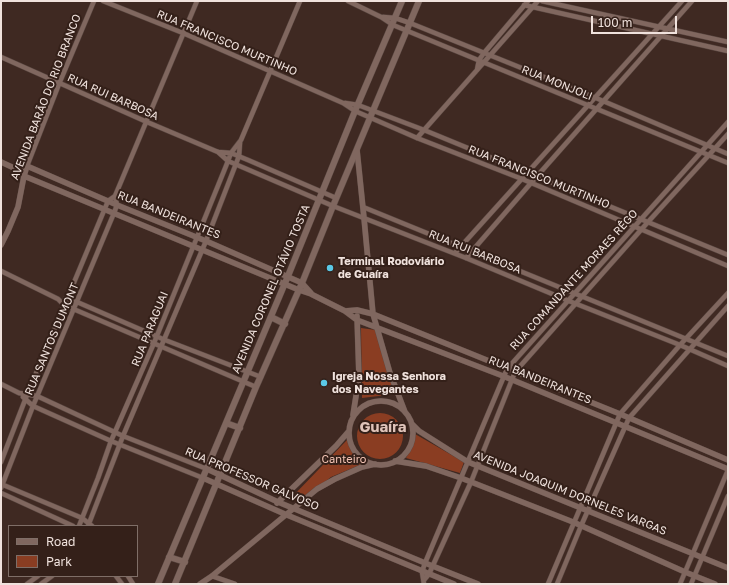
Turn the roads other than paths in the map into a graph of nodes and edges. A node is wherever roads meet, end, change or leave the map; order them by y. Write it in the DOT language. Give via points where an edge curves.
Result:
graph roads {
  1 [pos="94,1"];
  2 [pos="103,1"];
  3 [pos="197,1"];
  4 [pos="300,1"];
  5 [pos="348,1"];
  6 [pos="402,1"];
  7 [pos="419,1"];
  8 [pos="528,1"];
  9 [pos="538,1"];
  10 [pos="542,1"];
  11 [pos="683,1"];
  12 [pos="691,3"];
  13 [pos="524,5"];
  14 [pos="533,6"];
  15 [pos="598,13"];
  16 [pos="381,17"];
  17 [pos="395,18"];
  18 [pos="596,21"];
  19 [pos="410,23"];
  20 [pos="392,25"];
  21 [pos="659,26"];
  22 [pos="505,28"];
  23 [pos="667,28"];
  24 [pos="407,30"];
  25 [pos="511,32"];
  26 [pos="183,33"];
  27 [pos="653,34"];
  28 [pos="661,35"];
  29 [pos="728,42"];
  30 [pos="728,51"];
  31 [pos="484,53"];
  32 [pos="490,56"];
  33 [pos="1,58"];
  34 [pos="479,60"];
  35 [pos="485,63"];
  36 [pos="624,66"];
  37 [pos="477,70"];
  38 [pos="270,71"];
  39 [pos="630,71"];
  40 [pos="539,75"];
  41 [pos="535,83"];
  42 [pos="59,84"];
  43 [pos="596,98"];
  44 [pos="603,101"];
  45 [pos="589,106"];
  46 [pos="356,108"];
  47 [pos="597,109"];
  48 [pos="373,110"];
  49 [pos="370,117"];
  50 [pos="147,122"];
  51 [pos="728,122"];
  52 [pos="654,123"];
  53 [pos="424,130"];
  54 [pos="650,131"];
  55 [pos="680,134"];
  56 [pos="728,134"];
  57 [pos="417,138"];
  58 [pos="241,140"];
  59 [pos="451,142"];
  60 [pos="676,142"];
  61 [pos="708,145"];
  62 [pos="715,148"];
  63 [pos="357,150"];
  64 [pos="448,150"];
  65 [pos="218,152"];
  66 [pos="702,152"];
  67 [pos="231,153"];
  68 [pos="728,154"];
  69 [pos="709,155"];
  70 [pos="239,156"];
  71 [pos="228,161"];
  72 [pos="1,162"];
  73 [pos="728,163"];
  74 [pos="236,164"];
  75 [pos="28,166"];
  76 [pos="14,168"];
  77 [pos="528,173"];
  78 [pos="280,174"];
  79 [pos="24,176"];
  80 [pos="537,177"];
  81 [pos="522,179"];
  82 [pos="276,181"];
  83 [pos="531,183"];
  84 [pos="323,192"];
  85 [pos="664,193"];
  86 [pos="115,196"];
  87 [pos="671,197"];
  88 [pos="213,198"];
  89 [pos="336,198"];
  90 [pos="588,198"];
  91 [pos="319,200"];
  92 [pos="222,201"];
  93 [pos="108,202"];
  94 [pos="116,205"];
  95 [pos="584,205"];
  96 [pos="333,206"];
  97 [pos="363,207"];
  98 [pos="105,209"];
  99 [pos="114,213"];
  100 [pos="364,218"];
  101 [pos="641,219"];
  102 [pos="160,222"];
  103 [pos="648,222"];
  104 [pos="635,226"];
  105 [pos="413,227"];
  106 [pos="642,229"];
  107 [pos="156,230"];
  108 [pos="409,235"];
  109 [pos="197,237"];
  110 [pos="206,241"];
  111 [pos="695,242"];
  112 [pos="1,245"];
  113 [pos="194,245"];
  114 [pos="461,247"];
  115 [pos="202,249"];
  116 [pos="691,250"];
  117 [pos="472,251"];
  118 [pos="455,254"];
  119 [pos="728,255"];
  120 [pos="245,258"];
  121 [pos="466,258"];
  122 [pos="604,260"];
  123 [pos="611,264"];
  124 [pos="241,265"];
  125 [pos="726,265"];
  126 [pos="1,271"];
  127 [pos="521,272"];
  128 [pos="288,276"];
  129 [pos="517,279"];
  130 [pos="302,283"];
  131 [pos="285,284"];
  132 [pos="299,290"];
  133 [pos="175,292"];
  134 [pos="311,294"];
  135 [pos="574,294"];
  136 [pos="184,295"];
  137 [pos="727,296"];
  138 [pos="582,297"];
  139 [pos="58,299"];
  140 [pos="67,299"];
  141 [pos="569,301"];
  142 [pos="77,302"];
  143 [pos="576,304"];
  144 [pos="64,305"];
  145 [pos="728,306"];
  146 [pos="74,309"];
  147 [pos="357,310"];
  148 [pos="345,311"];
  149 [pos="373,314"];
  150 [pos="271,317"];
  151 [pos="633,317"];
  152 [pos="357,320"];
  153 [pos="284,324"];
  154 [pos="630,325"];
  155 [pos="375,326"];
  156 [pos="419,333"];
  157 [pos="538,334"];
  158 [pos="156,336"];
  159 [pos="686,338"];
  160 [pos="545,339"];
  161 [pos="165,340"];
  162 [pos="416,342"];
  163 [pos="695,342"];
  164 [pos="154,343"];
  165 [pos="680,345"];
  166 [pos="162,347"];
  167 [pos="689,349"];
  168 [pos="728,356"];
  169 [pos="728,366"];
  170 [pos="507,369"];
  171 [pos="247,372"];
  172 [pos="515,372"];
  173 [pos="503,376"];
  174 [pos="261,377"];
  175 [pos="651,378"];
  176 [pos="512,379"];
  177 [pos="243,381"];
  178 [pos="1,384"];
  179 [pos="658,384"];
  180 [pos="550,386"];
  181 [pos="256,387"];
  182 [pos="547,394"];
  183 [pos="572,395"];
  184 [pos="37,396"];
  185 [pos="26,397"];
  186 [pos="569,403"];
  187 [pos="33,406"];
  188 [pos="405,412"];
  189 [pos="620,414"];
  190 [pos="353,417"];
  191 [pos="629,418"];
  192 [pos="226,423"];
  193 [pos="616,423"];
  194 [pos="412,424"];
  195 [pos="625,426"];
  196 [pos="240,428"];
  197 [pos="349,431"];
  198 [pos="115,432"];
  199 [pos="123,436"];
  200 [pos="674,437"];
  201 [pos="111,441"];
  202 [pos="120,444"];
  203 [pos="670,445"];
  204 [pos="695,446"];
  205 [pos="692,454"];
  206 [pos="728,460"];
  207 [pos="396,461"];
  208 [pos="1,462"];
  209 [pos="468,462"];
  210 [pos="599,463"];
  211 [pos="375,464"];
  212 [pos="477,466"];
  213 [pos="607,467"];
  214 [pos="207,469"];
  215 [pos="728,470"];
  216 [pos="220,476"];
  217 [pos="98,478"];
  218 [pos="203,478"];
  219 [pos="462,478"];
  220 [pos="106,480"];
  221 [pos="470,482"];
  222 [pos="217,483"];
  223 [pos="2,486"];
  224 [pos="1,492"];
  225 [pos="728,496"];
  226 [pos="278,502"];
  227 [pos="580,507"];
  228 [pos="272,508"];
  229 [pos="294,508"];
  230 [pos="588,511"];
  231 [pos="287,515"];
  232 [pos="82,518"];
  233 [pos="574,522"];
  234 [pos="71,525"];
  235 [pos="79,525"];
  236 [pos="90,525"];
  237 [pos="581,526"];
  238 [pos="347,530"];
  239 [pos="343,538"];
  240 [pos="692,553"];
  241 [pos="169,557"];
  242 [pos="703,557"];
  243 [pos="185,562"];
  244 [pos="425,564"];
  245 [pos="432,566"];
  246 [pos="728,568"];
  247 [pos="422,572"];
  248 [pos="685,572"];
  249 [pos="429,574"];
  250 [pos="212,576"];
  251 [pos="695,576"];
  252 [pos="37,577"];
  253 [pos="51,577"];
  254 [pos="424,582"];
  255 [pos="27,584"];
  256 [pos="41,584"];
  257 [pos="158,584"];
  258 [pos="176,584"];
  259 [pos="200,584"];
  260 [pos="235,584"];
  261 [pos="454,584"];
  262 [pos="478,584"];
  263 [pos="548,584"];
  264 [pos="557,584"];
  265 [pos="680,584"];
  266 [pos="691,584"];
  267 [pos="715,584"];
  1 -- 42 [label="street, AVENIDA BARÃO DO RIO BRANCO"];
  2 -- 26 [label="street, RUA FRANCISCO MURTINHO"];
  3 -- 26 [label="street, RUA SANTOS DUMONT"];
  4 -- 38 [label="street, RUA PARAGUAI"];
  5 -- 16 [label="street, RUA MONJOLI"];
  6 -- 17 [label="main road, AVENIDA CORONEL OTÁVIO TOSTA"];
  7 -- 19 [label="main road"];
  8 -- 13 [label="street"];
  9 -- 14 [label="street"];
  10 -- 15 [label="street"];
  11 -- 12 [label="street"];
  11 -- 21 [label="street"];
  12 -- 23 [label="street"];
  13 -- 14 [label="street"];
  13 -- 22 [label="street"];
  14 -- 18 [label="street"];
  14 -- 25 [label="street"];
  15 -- 18 [label="street"];
  15 -- 21 [label="street"];
  16 -- 17 [label="street, RUA MONJOLI"];
  16 -- 20 [label="street, RUA MONJOLI"];
  17 -- 19 [label="street, RUA MONJOLI"];
  17 -- 20 [label="main road, AVENIDA CORONEL OTÁVIO TOSTA"];
  18 -- 27 [label="street"];
  19 -- 24 [label="main road"];
  19 -- 31 [label="street, RUA MONJOLI"];
  20 -- 24 [label="street, RUA MONJOLI"];
  20 -- 46 [label="main road, AVENIDA CORONEL OTÁVIO TOSTA"];
  21 -- 23 [label="street"];
  21 -- 27 [label="street"];
  22 -- 25 [label="street"];
  22 -- 31 [label="street"];
  23 -- 28 [label="street"];
  23 -- 29 [label="street"];
  24 -- 34 [label="street, RUA MONJOLI"];
  24 -- 48 [label="main road"];
  25 -- 32 [label="street"];
  26 -- 38 [label="street, RUA FRANCISCO MURTINHO"];
  26 -- 50 [label="street, RUA SANTOS DUMONT"];
  27 -- 28 [label="street"];
  27 -- 36 [label="street"];
  28 -- 30 [label="street"];
  28 -- 39 [label="street"];
  31 -- 32 [label="street, RUA MONJOLI"];
  31 -- 34 [label="street"];
  32 -- 35 [label="street"];
  32 -- 40 [label="street, RUA MONJOLI"];
  33 -- 42 [label="street, RUA RUI BARBOSA"];
  34 -- 35 [label="street, RUA MONJOLI"];
  34 -- 37 [label="street"];
  35 -- 37 [label="street"];
  35 -- 41 [label="street, RUA MONJOLI"];
  36 -- 39 [label="street"];
  36 -- 43 [label="street"];
  37 -- 53 [label="street"];
  38 -- 46 [label="street, RUA FRANCISCO MURTINHO"];
  38 -- 58 [label="street, RUA PARAGUAI"];
  39 -- 44 [label="street"];
  40 -- 41 [label="street"];
  40 -- 43 [label="street, RUA MONJOLI"];
  41 -- 45 [label="street, RUA MONJOLI"];
  42 -- 50 [label="street, RUA RUI BARBOSA"];
  42 -- 75 [label="street, AVENIDA BARÃO DO RIO BRANCO"];
  43 -- 44 [label="street, RUA MONJOLI"];
  43 -- 45 [label="street"];
  44 -- 47 [label="street"];
  44 -- 52 [label="street, RUA MONJOLI"];
  45 -- 47 [label="street, RUA MONJOLI"];
  45 -- 77 [label="street"];
  46 -- 48 [label="street, RUA FRANCISCO MURTINHO"];
  46 -- 49 [label="street, RUA FRANCISCO MURTINHO"];
  46 -- 84 [label="main road, AVENIDA CORONEL OTÁVIO TOSTA"];
  47 -- 54 [label="street, RUA MONJOLI"];
  47 -- 80 [label="street"];
  48 -- 49 [label="main road"];
  48 -- 53 [label="street, RUA FRANCISCO MURTINHO"];
  49 -- 57 [label="street, RUA FRANCISCO MURTINHO"];
  49 -- 63 [label="main road"];
  50 -- 65 [label="street, RUA RUI BARBOSA"];
  50 -- 86 [label="street, RUA SANTOS DUMONT"];
  51 -- 61 [label="street, RUA COMANDANTE MORAES RÊGO"];
  52 -- 54 [label="street"];
  52 -- 55 [label="street, RUA MONJOLI"];
  53 -- 57 [label="street"];
  53 -- 59 [label="street, RUA FRANCISCO MURTINHO"];
  54 -- 60 [label="street, RUA MONJOLI"];
  55 -- 60 [label="street"];
  55 -- 61 [label="street, RUA MONJOLI"];
  56 -- 62 [label="street, RUA COMANDANTE MORAES RÊGO"];
  57 -- 64 [label="street, RUA FRANCISCO MURTINHO"];
  58 -- 67 [label="street, RUA PARAGUAI"];
  58 -- 70 [label="street, RUA PARAGUAI"];
  59 -- 64 [label="street"];
  59 -- 77 [label="street, RUA FRANCISCO MURTINHO"];
  60 -- 66 [label="street, RUA MONJOLI"];
  61 -- 62 [label="street, RUA MONJOLI"];
  61 -- 66 [label="street, RUA COMANDANTE MORAES RÊGO"];
  62 -- 68 [label="street, RUA MONJOLI"];
  62 -- 69 [label="street, RUA COMANDANTE MORAES RÊGO"];
  63 -- 89 [label="main road"];
  63 -- 97 [label="street"];
  64 -- 81 [label="street, RUA FRANCISCO MURTINHO"];
  65 -- 67 [label="street, RUA RUI BARBOSA"];
  65 -- 71 [label="street, RUA RUI BARBOSA"];
  66 -- 69 [label="street, RUA MONJOLI"];
  66 -- 85 [label="street, RUA COMANDANTE MORAES RÊGO"];
  67 -- 70 [label="street, RUA RUI BARBOSA"];
  67 -- 71 [label="street, RUA PARAGUAI"];
  69 -- 73 [label="street, RUA MONJOLI"];
  69 -- 87 [label="street, RUA COMANDANTE MORAES RÊGO"];
  70 -- 74 [label="street, RUA PARAGUAI"];
  70 -- 78 [label="street, RUA RUI BARBOSA"];
  71 -- 74 [label="street, RUA RUI BARBOSA"];
  71 -- 88 [label="street, RUA PARAGUAI"];
  72 -- 76 [label="street, RUA BANDEIRANTES"];
  74 -- 82 [label="street, RUA RUI BARBOSA"];
  74 -- 92 [label="street, RUA PARAGUAI"];
  75 -- 76 [label="street"];
  75 -- 79 [label="street, AVENIDA BARÃO DO RIO BRANCO"];
  75 -- 93 [label="street, RUA BANDEIRANTES"];
  76 -- 79 [label="street, RUA BANDEIRANTES"];
  77 -- 80 [label="street, RUA FRANCISCO MURTINHO"];
  77 -- 81 [label="street"];
  78 -- 82 [label="street"];
  78 -- 84 [label="street, RUA RUI BARBOSA"];
  79 -- 98 [label="street, RUA BANDEIRANTES"];
  79 -- 112 [label="street, AVENIDA BARÃO DO RIO BRANCO" via="18,207"];
  80 -- 83 [label="street"];
  80 -- 90 [label="street, RUA FRANCISCO MURTINHO"];
  81 -- 83 [label="street, RUA FRANCISCO MURTINHO"];
  81 -- 114 [label="street"];
  82 -- 91 [label="street, RUA RUI BARBOSA"];
  83 -- 95 [label="street, RUA FRANCISCO MURTINHO"];
  83 -- 117 [label="street"];
  84 -- 89 [label="street, RUA RUI BARBOSA"];
  84 -- 91 [label="main road, AVENIDA CORONEL OTÁVIO TOSTA"];
  85 -- 87 [label="street"];
  85 -- 101 [label="street, RUA COMANDANTE MORAES RÊGO"];
  86 -- 93 [label="street, RUA SANTOS DUMONT"];
  86 -- 94 [label="street, RUA SANTOS DUMONT"];
  87 -- 103 [label="street, RUA COMANDANTE MORAES RÊGO"];
  88 -- 92 [label="street"];
  88 -- 109 [label="street, RUA PARAGUAI"];
  89 -- 96 [label="main road"];
  90 -- 95 [label="street"];
  90 -- 101 [label="street, RUA FRANCISCO MURTINHO"];
  91 -- 96 [label="street, RUA RUI BARBOSA"];
  91 -- 128 [label="main road, AVENIDA CORONEL OTÁVIO TOSTA"];
  92 -- 110 [label="street, RUA PARAGUAI"];
  93 -- 94 [label="street, RUA BANDEIRANTES"];
  93 -- 98 [label="street, RUA SANTOS DUMONT"];
  94 -- 99 [label="street, RUA SANTOS DUMONT"];
  94 -- 102 [label="street, RUA BANDEIRANTES"];
  95 -- 104 [label="street, RUA FRANCISCO MURTINHO"];
  96 -- 100 [label="street, RUA RUI BARBOSA"];
  96 -- 130 [label="main road"];
  97 -- 100 [label="street"];
  97 -- 105 [label="street, RUA RUI BARBOSA"];
  98 -- 99 [label="street, RUA BANDEIRANTES"];
  98 -- 140 [label="street, RUA SANTOS DUMONT"];
  99 -- 107 [label="street, RUA BANDEIRANTES"];
  99 -- 142 [label="street, RUA SANTOS DUMONT"];
  100 -- 108 [label="street, RUA RUI BARBOSA"];
  100 -- 149 [label="street"];
  101 -- 103 [label="street, RUA FRANCISCO MURTINHO"];
  101 -- 104 [label="street, RUA COMANDANTE MORAES RÊGO"];
  102 -- 107 [label="street"];
  102 -- 109 [label="street, RUA BANDEIRANTES"];
  103 -- 106 [label="street, RUA COMANDANTE MORAES RÊGO"];
  103 -- 111 [label="street, RUA FRANCISCO MURTINHO"];
  104 -- 106 [label="street, RUA FRANCISCO MURTINHO"];
  104 -- 122 [label="street, RUA COMANDANTE MORAES RÊGO"];
  105 -- 108 [label="street"];
  105 -- 114 [label="street, RUA RUI BARBOSA"];
  106 -- 116 [label="street, RUA FRANCISCO MURTINHO"];
  106 -- 123 [label="street, RUA COMANDANTE MORAES RÊGO"];
  107 -- 113 [label="street, RUA BANDEIRANTES"];
  108 -- 118 [label="street, RUA RUI BARBOSA"];
  109 -- 110 [label="street, RUA BANDEIRANTES"];
  109 -- 113 [label="street, RUA PARAGUAI"];
  110 -- 115 [label="street, RUA PARAGUAI"];
  110 -- 120 [label="street, RUA BANDEIRANTES"];
  111 -- 116 [label="street"];
  111 -- 119 [label="street, RUA FRANCISCO MURTINHO"];
  113 -- 115 [label="street, RUA BANDEIRANTES"];
  113 -- 133 [label="street, RUA PARAGUAI"];
  114 -- 117 [label="street, RUA RUI BARBOSA"];
  114 -- 118 [label="street"];
  115 -- 124 [label="street, RUA BANDEIRANTES"];
  115 -- 136 [label="street, RUA PARAGUAI"];
  116 -- 125 [label="street, RUA FRANCISCO MURTINHO"];
  117 -- 121 [label="street"];
  117 -- 127 [label="street, RUA RUI BARBOSA"];
  118 -- 121 [label="street, RUA RUI BARBOSA"];
  119 -- 125 [label="street"];
  120 -- 124 [label="street"];
  120 -- 128 [label="street, RUA BANDEIRANTES"];
  121 -- 129 [label="street, RUA RUI BARBOSA"];
  122 -- 123 [label="street"];
  122 -- 135 [label="street, RUA COMANDANTE MORAES RÊGO"];
  123 -- 138 [label="street, RUA COMANDANTE MORAES RÊGO"];
  124 -- 131 [label="street, RUA BANDEIRANTES"];
  126 -- 139 [label="street"];
  127 -- 129 [label="street"];
  127 -- 135 [label="street, RUA RUI BARBOSA"];
  128 -- 130 [label="street, RUA BANDEIRANTES"];
  128 -- 131 [label="main road, AVENIDA CORONEL OTÁVIO TOSTA"];
  129 -- 141 [label="street, RUA RUI BARBOSA"];
  130 -- 132 [label="main road"];
  130 -- 134 [label="street, RUA BANDEIRANTES"];
  131 -- 132 [label="street, RUA BANDEIRANTES"];
  131 -- 150 [label="main road, AVENIDA CORONEL OTÁVIO TOSTA"];
  132 -- 134 [label="street, RUA BANDEIRANTES"];
  132 -- 153 [label="main road"];
  133 -- 136 [label="street"];
  133 -- 158 [label="street, RUA PARAGUAI"];
  134 -- 148 [label="street, RUA BANDEIRANTES"];
  135 -- 138 [label="street, RUA RUI BARBOSA"];
  135 -- 141 [label="street, RUA COMANDANTE MORAES RÊGO"];
  136 -- 161 [label="street, RUA PARAGUAI"];
  137 -- 159 [label="street"];
  138 -- 143 [label="street, RUA COMANDANTE MORAES RÊGO"];
  138 -- 151 [label="street, RUA RUI BARBOSA"];
  139 -- 140 [label="street"];
  139 -- 144 [label="street"];
  140 -- 142 [label="street"];
  140 -- 144 [label="street, RUA SANTOS DUMONT"];
  141 -- 143 [label="street, RUA RUI BARBOSA"];
  141 -- 157 [label="street, RUA COMANDANTE MORAES RÊGO"];
  142 -- 146 [label="street, RUA SANTOS DUMONT"];
  142 -- 158 [label="street"];
  143 -- 154 [label="street, RUA RUI BARBOSA"];
  143 -- 160 [label="street, RUA COMANDANTE MORAES RÊGO"];
  144 -- 146 [label="street"];
  144 -- 185 [label="street, RUA SANTOS DUMONT"];
  145 -- 163 [label="street"];
  146 -- 164 [label="street"];
  146 -- 184 [label="street, RUA SANTOS DUMONT"];
  147 -- 148 [label="street, RUA BANDEIRANTES"];
  147 -- 149 [label="street, RUA BANDEIRANTES"];
  147 -- 152 [label="street"];
  148 -- 152 [label="street, RUA BANDEIRANTES"];
  149 -- 155 [label="street"];
  149 -- 156 [label="street, RUA BANDEIRANTES"];
  150 -- 153 [label="main road"];
  150 -- 171 [label="main road, AVENIDA CORONEL OTÁVIO TOSTA"];
  151 -- 154 [label="street"];
  151 -- 159 [label="street, RUA RUI BARBOSA"];
  152 -- 155 [label="street, RUA BANDEIRANTES"];
  152 -- 190 [label="street" via="359,377"];
  153 -- 174 [label="main road"];
  154 -- 165 [label="street, RUA RUI BARBOSA"];
  155 -- 162 [label="street, RUA BANDEIRANTES"];
  155 -- 188 [label="street"];
  156 -- 162 [label="street"];
  156 -- 170 [label="street, RUA BANDEIRANTES"];
  157 -- 160 [label="street"];
  157 -- 170 [label="street, RUA COMANDANTE MORAES RÊGO"];
  158 -- 161 [label="street"];
  158 -- 164 [label="street, RUA PARAGUAI"];
  159 -- 163 [label="street, RUA RUI BARBOSA"];
  159 -- 165 [label="street"];
  160 -- 172 [label="street, RUA COMANDANTE MORAES RÊGO"];
  161 -- 166 [label="street, RUA PARAGUAI"];
  161 -- 171 [label="street"];
  162 -- 173 [label="street, RUA BANDEIRANTES"];
  163 -- 167 [label="street"];
  163 -- 168 [label="street, RUA RUI BARBOSA"];
  164 -- 166 [label="street"];
  164 -- 198 [label="street, RUA PARAGUAI"];
  165 -- 167 [label="street, RUA RUI BARBOSA"];
  165 -- 175 [label="street"];
  166 -- 177 [label="street"];
  166 -- 199 [label="street, RUA PARAGUAI"];
  167 -- 169 [label="street, RUA RUI BARBOSA"];
  167 -- 179 [label="street"];
  170 -- 172 [label="street, RUA BANDEIRANTES"];
  170 -- 173 [label="street, RUA COMANDANTE MORAES RÊGO"];
  171 -- 174 [label="street"];
  171 -- 177 [label="main road, AVENIDA CORONEL OTÁVIO TOSTA"];
  172 -- 176 [label="street, RUA COMANDANTE MORAES RÊGO"];
  172 -- 180 [label="street, RUA BANDEIRANTES"];
  173 -- 176 [label="street, RUA BANDEIRANTES"];
  173 -- 209 [label="street, RUA COMANDANTE MORAES RÊGO"];
  174 -- 181 [label="main road"];
  175 -- 179 [label="street"];
  175 -- 189 [label="street"];
  176 -- 182 [label="street, RUA BANDEIRANTES"];
  176 -- 212 [label="street, RUA COMANDANTE MORAES RÊGO"];
  177 -- 181 [label="street"];
  177 -- 192 [label="main road, AVENIDA CORONEL OTÁVIO TOSTA"];
  178 -- 185 [label="street, RUA PROFESSOR GALVOSO"];
  179 -- 191 [label="street"];
  180 -- 182 [label="street"];
  180 -- 183 [label="street, RUA BANDEIRANTES"];
  181 -- 196 [label="main road"];
  182 -- 186 [label="street, RUA BANDEIRANTES"];
  183 -- 186 [label="street"];
  183 -- 189 [label="street, RUA BANDEIRANTES"];
  184 -- 185 [label="street, RUA PROFESSOR GALVOSO"];
  184 -- 187 [label="street, RUA SANTOS DUMONT"];
  184 -- 198 [label="street, RUA PROFESSOR GALVOSO"];
  185 -- 187 [label="street, RUA PROFESSOR GALVOSO"];
  185 -- 208 [label="street, RUA SANTOS DUMONT"];
  186 -- 193 [label="street, RUA BANDEIRANTES"];
  187 -- 201 [label="street, RUA PROFESSOR GALVOSO"];
  187 -- 223 [label="street, RUA SANTOS DUMONT"];
  188 -- 190 [label="street" via="396,404 372,402 361,408"];
  188 -- 194 [label="street"];
  189 -- 191 [label="street, RUA BANDEIRANTES"];
  189 -- 193 [label="street"];
  190 -- 197 [label="street"];
  191 -- 195 [label="street"];
  191 -- 200 [label="street, RUA BANDEIRANTES"];
  192 -- 196 [label="main road"];
  192 -- 214 [label="main road, AVENIDA CORONEL OTÁVIO TOSTA"];
  193 -- 195 [label="street, RUA BANDEIRANTES"];
  193 -- 210 [label="street"];
  194 -- 207 [label="street" via="412,438 406,452"];
  194 -- 209 [label="street, AVENIDA JOAQUIM DORNELES VARGAS"];
  195 -- 203 [label="street, RUA BANDEIRANTES"];
  195 -- 213 [label="street"];
  196 -- 216 [label="main road"];
  197 -- 211 [label="street" via="355,453"];
  197 -- 226 [label="street"];
  198 -- 199 [label="street, RUA PROFESSOR GALVOSO"];
  198 -- 201 [label="street, RUA PARAGUAI"];
  199 -- 202 [label="street, RUA PARAGUAI"];
  199 -- 214 [label="street, RUA PROFESSOR GALVOSO"];
  200 -- 203 [label="street"];
  200 -- 204 [label="street, RUA BANDEIRANTES"];
  201 -- 202 [label="street, RUA PROFESSOR GALVOSO"];
  201 -- 217 [label="street, RUA PARAGUAI"];
  202 -- 218 [label="street, RUA PROFESSOR GALVOSO"];
  202 -- 220 [label="street, RUA PARAGUAI"];
  203 -- 205 [label="street, RUA BANDEIRANTES"];
  204 -- 205 [label="street"];
  204 -- 206 [label="street, RUA BANDEIRANTES"];
  205 -- 215 [label="street, RUA BANDEIRANTES"];
  207 -- 211 [label="street"];
  207 -- 219 [label="street" via="426,466"];
  209 -- 212 [label="street, AVENIDA JOAQUIM DORNELES VARGAS"];
  209 -- 219 [label="street, RUA COMANDANTE MORAES RÊGO"];
  210 -- 213 [label="street"];
  210 -- 227 [label="street"];
  211 -- 229 [label="street" via="335,479 317,489"];
  212 -- 221 [label="street, RUA COMANDANTE MORAES RÊGO"];
  212 -- 227 [label="street, AVENIDA JOAQUIM DORNELES VARGAS"];
  213 -- 230 [label="street"];
  214 -- 216 [label="street, RUA PROFESSOR GALVOSO"];
  214 -- 218 [label="main road, AVENIDA CORONEL OTÁVIO TOSTA"];
  215 -- 240 [label="street"];
  216 -- 222 [label="main road"];
  216 -- 226 [label="street, RUA PROFESSOR GALVOSO"];
  217 -- 220 [label="street"];
  217 -- 232 [label="street, RUA PARAGUAI"];
  218 -- 222 [label="street, RUA PROFESSOR GALVOSO"];
  218 -- 241 [label="main road, AVENIDA CORONEL OTÁVIO TOSTA"];
  219 -- 221 [label="street"];
  219 -- 244 [label="street, RUA COMANDANTE MORAES RÊGO"];
  220 -- 236 [label="street, RUA PARAGUAI"];
  221 -- 233 [label="street"];
  221 -- 245 [label="street, RUA COMANDANTE MORAES RÊGO"];
  222 -- 228 [label="street, RUA PROFESSOR GALVOSO"];
  222 -- 243 [label="main road"];
  223 -- 232 [label="street"];
  224 -- 234 [label="street"];
  225 -- 242 [label="street"];
  226 -- 228 [label="street"];
  226 -- 229 [label="street, RUA PROFESSOR GALVOSO"];
  227 -- 230 [label="street, AVENIDA JOAQUIM DORNELES VARGAS"];
  227 -- 233 [label="street"];
  228 -- 231 [label="street, RUA PROFESSOR GALVOSO"];
  229 -- 231 [label="street"];
  229 -- 238 [label="street, RUA PROFESSOR GALVOSO"];
  230 -- 237 [label="street"];
  230 -- 240 [label="street, AVENIDA JOAQUIM DORNELES VARGAS"];
  231 -- 239 [label="street, RUA PROFESSOR GALVOSO"];
  231 -- 250 [label="street"];
  232 -- 235 [label="street, RUA PARAGUAI"];
  232 -- 236 [label="street"];
  233 -- 237 [label="street"];
  233 -- 263 [label="street"];
  237 -- 248 [label="street"];
  237 -- 264 [label="street"];
  238 -- 239 [label="street"];
  238 -- 244 [label="street, RUA PROFESSOR GALVOSO"];
  239 -- 247 [label="street, RUA PROFESSOR GALVOSO"];
  240 -- 242 [label="street, AVENIDA JOAQUIM DORNELES VARGAS"];
  240 -- 248 [label="street"];
  241 -- 243 [label="main road"];
  241 -- 257 [label="main road, AVENIDA CORONEL OTÁVIO TOSTA"];
  242 -- 246 [label="street, AVENIDA JOAQUIM DORNELES VARGAS"];
  242 -- 251 [label="street"];
  243 -- 258 [label="main road"];
  244 -- 245 [label="street, RUA PROFESSOR GALVOSO"];
  244 -- 247 [label="street, RUA COMANDANTE MORAES RÊGO"];
  245 -- 249 [label="street, RUA COMANDANTE MORAES RÊGO"];
  245 -- 262 [label="street, RUA PROFESSOR GALVOSO"];
  247 -- 249 [label="street, RUA PROFESSOR GALVOSO"];
  247 -- 254 [label="street, RUA COMANDANTE MORAES RÊGO"];
  248 -- 251 [label="street"];
  248 -- 265 [label="street"];
  249 -- 254 [label="street, RUA COMANDANTE MORAES RÊGO"];
  249 -- 261 [label="street, RUA PROFESSOR GALVOSO"];
  250 -- 259 [label="street"];
  250 -- 260 [label="street"];
  251 -- 266 [label="street"];
  251 -- 267 [label="street"];
  252 -- 255 [label="street"];
  253 -- 256 [label="street"];
}
